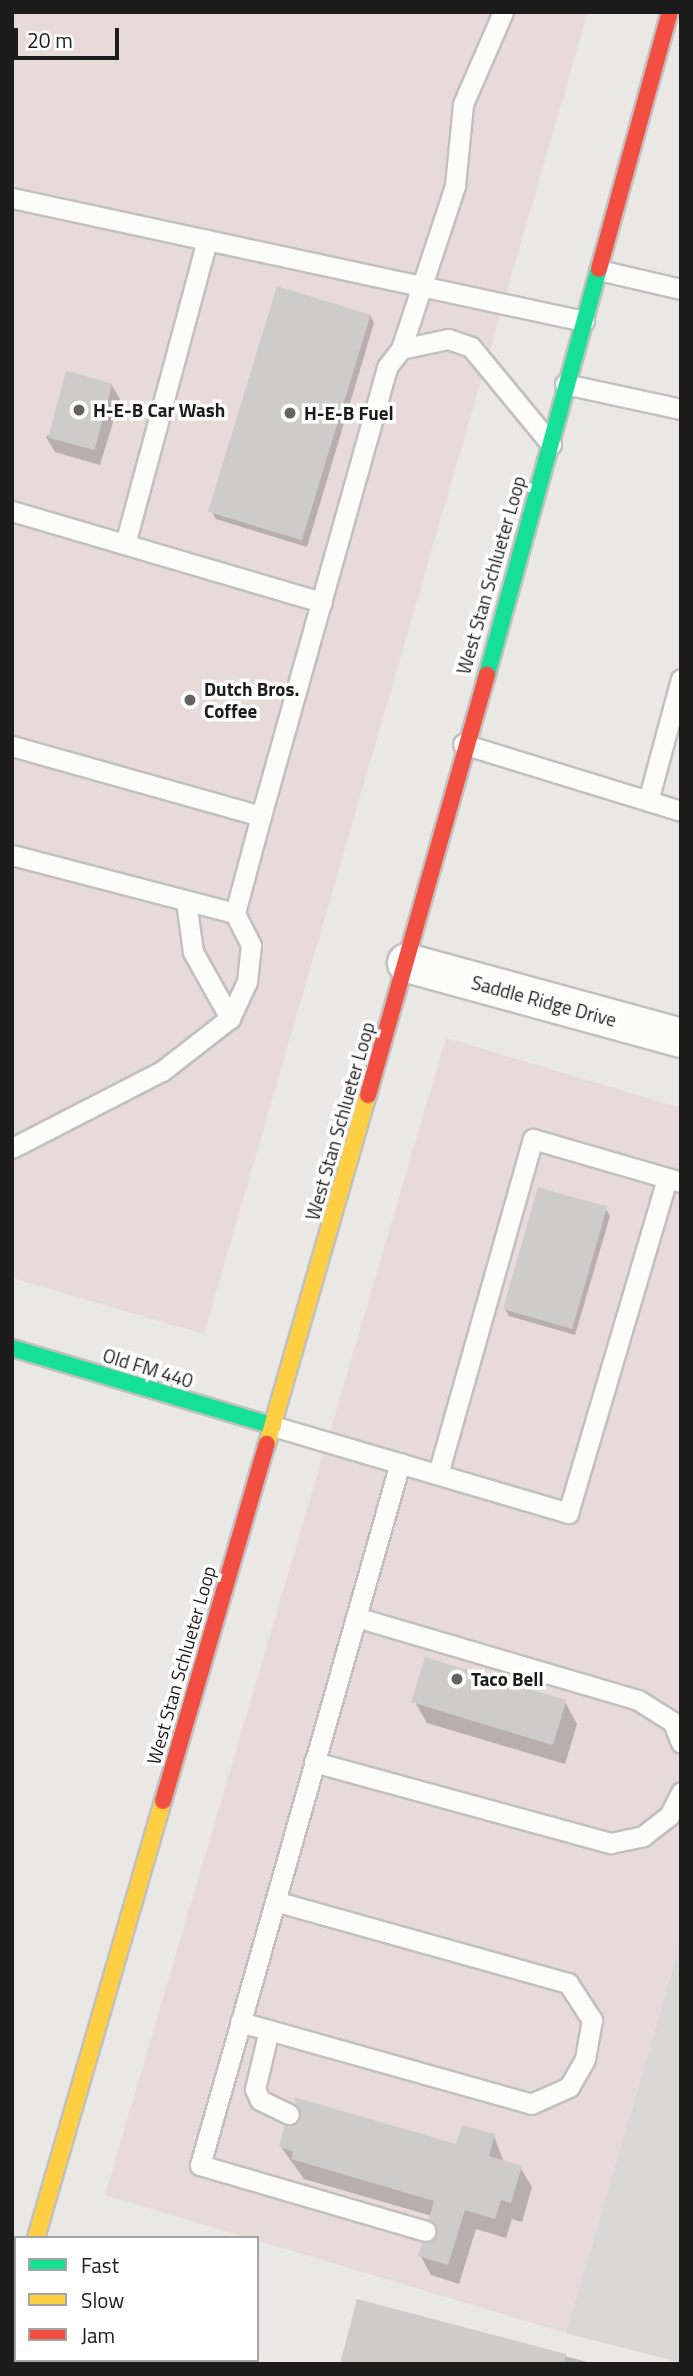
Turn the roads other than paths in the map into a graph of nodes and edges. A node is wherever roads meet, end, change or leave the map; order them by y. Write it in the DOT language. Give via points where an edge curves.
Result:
graph roads {
  1 [pos="503,12"];
  2 [pos="670,12"];
  3 [pos="12,198"];
  4 [pos="207,240"];
  5 [pos="599,270"];
  6 [pos="426,288"];
  7 [pos="681,289"];
  8 [pos="584,321"];
  9 [pos="401,348"];
  10 [pos="565,384"];
  11 [pos="681,410"];
  12 [pos="551,444"];
  13 [pos="12,511"];
  14 [pos="125,544"];
  15 [pos="322,602"];
  16 [pos="681,679"];
  17 [pos="673,737"];
  18 [pos="463,744"];
  19 [pos="12,746"];
  20 [pos="648,802"];
  21 [pos="681,811"];
  22 [pos="261,816"];
  23 [pos="12,855"];
  24 [pos="186,901"];
  25 [pos="235,913"];
  26 [pos="408,963"];
  27 [pos="230,1017"];
  28 [pos="681,1038"];
  29 [pos="12,1148"];
  30 [pos="677,1179"];
  31 [pos="12,1348"];
  32 [pos="273,1426"];
  33 [pos="400,1463"];
  34 [pos="438,1474"];
  35 [pos="356,1617"];
  36 [pos="681,1743"];
  37 [pos="314,1762"];
  38 [pos="681,1791"];
  39 [pos="275,1901"];
  40 [pos="240,2022"];
  41 [pos="269,2030"];
  42 [pos="289,2114"];
  43 [pos="426,2231"];
  44 [pos="37,2236"];
  1 -- 6 [label="lane" via="463,104 455,186"];
  2 -- 5 [label="main road, West Stan Schlueter Loop"];
  3 -- 4 [label="lane"];
  4 -- 6 [label="lane"];
  4 -- 14 [label="lane"];
  5 -- 7 [label="lane"];
  5 -- 8 [label="main road, West Stan Schlueter Loop"];
  6 -- 8 [label="lane"];
  6 -- 9 [label="lane"];
  8 -- 10 [label="main road, West Stan Schlueter Loop"];
  9 -- 12 [label="lane" via="422,339 471,347"];
  9 -- 15 [label="lane" via="387,367"];
  10 -- 11 [label="lane"];
  10 -- 12 [label="main road, West Stan Schlueter Loop"];
  12 -- 18 [label="main road, West Stan Schlueter Loop"];
  13 -- 14 [label="lane"];
  14 -- 15 [label="lane"];
  15 -- 22 [label="lane"];
  16 -- 17 [label="lane"];
  17 -- 20 [label="lane"];
  18 -- 20 [label="lane"];
  18 -- 26 [label="main road, West Stan Schlueter Loop"];
  19 -- 22 [label="lane"];
  20 -- 21 [label="lane"];
  22 -- 25 [label="lane"];
  23 -- 24 [label="lane"];
  24 -- 25 [label="lane"];
  24 -- 27 [label="lane" via="194,952"];
  25 -- 27 [label="lane" via="251,944 247,982"];
  26 -- 28 [label="street, Saddle Ridge Drive"];
  26 -- 32 [label="main road, West Stan Schlueter Loop"];
  27 -- 29 [label="lane" via="162,1071"];
  30 -- 34 [label="lane" via="568,1513"];
  30 -- 34 [label="lane" via="533,1139"];
  31 -- 32 [label="main road, Old FM 440"];
  32 -- 33 [label="lane"];
  32 -- 44 [label="main road, West Stan Schlueter Loop"];
  33 -- 34 [label="lane"];
  33 -- 35 [label="lane"];
  35 -- 36 [label="lane" via="638,1700 673,1722"];
  35 -- 37 [label="lane"];
  37 -- 38 [label="lane" via="611,1843 643,1836 669,1816"];
  37 -- 39 [label="lane"];
  39 -- 40 [label="lane"];
  39 -- 41 [label="lane" via="568,1983 592,2020 585,2059 569,2087 530,2104"];
  40 -- 41 [label="lane"];
  40 -- 43 [label="lane" via="200,2165"];
  41 -- 42 [label="lane" via="255,2089 260,2100"];
}
